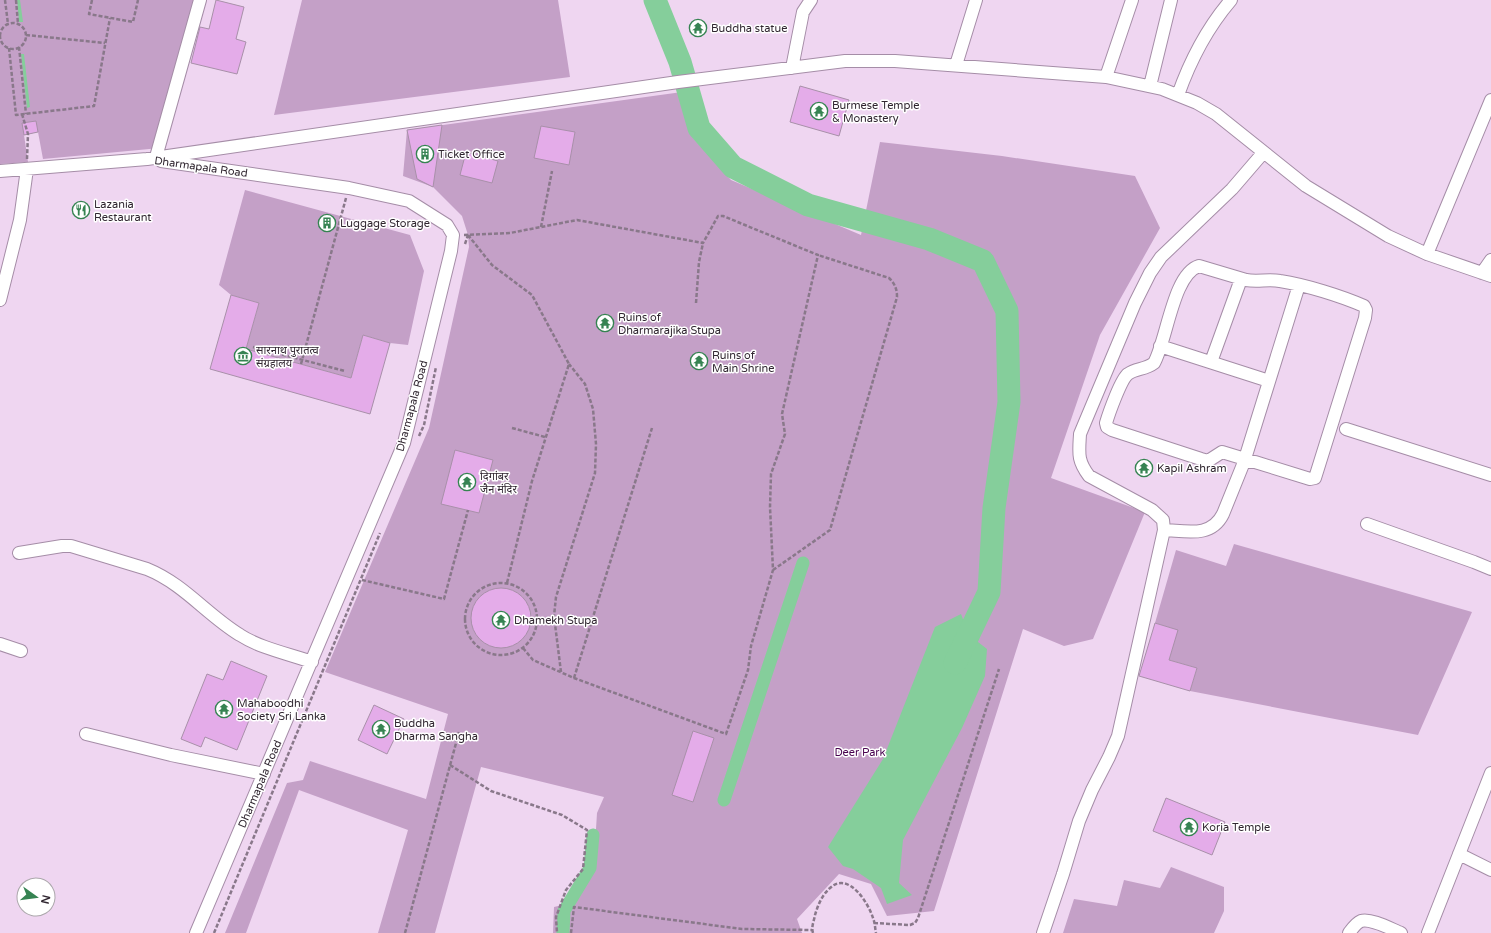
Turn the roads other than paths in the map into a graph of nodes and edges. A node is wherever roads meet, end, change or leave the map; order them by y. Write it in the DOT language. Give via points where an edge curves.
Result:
graph roads {
  1 [pos="200,0"];
  2 [pos="811,0"];
  3 [pos="976,0"];
  4 [pos="1132,0"];
  5 [pos="1171,0"];
  6 [pos="1231,0"];
  7 [pos="956,65"];
  8 [pos="792,68"];
  9 [pos="1106,77"];
  10 [pos="1150,86"];
  11 [pos="1178,95"];
  12 [pos="1491,100"];
  13 [pos="1263,153"];
  14 [pos="151,158"];
  15 [pos="27,169"];
  16 [pos="0,171"];
  17 [pos="1427,254"];
  18 [pos="1491,260"];
  19 [pos="1487,274"];
  20 [pos="1241,279"];
  21 [pos="1300,285"];
  22 [pos="0,300"];
  23 [pos="1160,346"];
  24 [pos="1211,362"];
  25 [pos="1270,381"];
  26 [pos="1346,429"];
  27 [pos="1244,461"];
  28 [pos="1491,475"];
  29 [pos="1367,524"];
  30 [pos="1164,530"];
  31 [pos="19,552"];
  32 [pos="1491,569"];
  33 [pos="0,644"];
  34 [pos="21,651"];
  35 [pos="312,662"];
  36 [pos="86,734"];
  37 [pos="264,774"];
  38 [pos="1491,774"];
  39 [pos="1459,854"];
  40 [pos="1491,870"];
  41 [pos="196,933"];
  42 [pos="1042,933"];
  43 [pos="1349,933"];
  44 [pos="1401,933"];
  45 [pos="1428,933"];
  1 -- 14 [label="street"];
  2 -- 8 [label="street" via="803,12"];
  3 -- 7 [label="street"];
  4 -- 9 [label="street"];
  5 -- 10 [label="street"];
  6 -- 11 [label="street" via="1209,29"];
  7 -- 8 [label="street" via="888,61 845,62"];
  7 -- 9 [label="street"];
  8 -- 14 [label="street"];
  9 -- 10 [label="street"];
  10 -- 11 [label="street"];
  11 -- 13 [label="street" via="1216,114"];
  12 -- 17 [label="street"];
  13 -- 17 [label="street" via="1313,190 1388,236"];
  13 -- 30 [label="street" via="1232,189 1161,257 1150,273 1080,434 1079,457 1083,469 1089,476 1152,510 1163,520"];
  14 -- 15 [label="street"];
  14 -- 35 [label="street, Dharmapala Road" via="349,188 409,201 447,224 453,235 404,443"];
  15 -- 16 [label="street"];
  15 -- 22 [label="street" via="20,220"];
  17 -- 19 [label="street"];
  18 -- 19 [label="street"];
  20 -- 21 [label="street"];
  20 -- 23 [label="street" via="1203,267 1194,267 1181,284"];
  20 -- 24 [label="street"];
  21 -- 25 [label="street"];
  21 -- 27 [label="street" via="1364,306 1366,310 1318,472 1315,478 1310,479"];
  23 -- 24 [label="street"];
  23 -- 27 [label="street" via="1154,363 1126,375 1108,416 1107,427 1208,461 1222,452"];
  24 -- 25 [label="street"];
  25 -- 27 [label="street"];
  26 -- 28 [label="street"];
  27 -- 30 [label="street" via="1223,514 1214,527 1199,531"];
  29 -- 32 [label="street"];
  30 -- 42 [label="street" via="1118,736 1079,821"];
  31 -- 35 [label="street" via="71,546 147,569 187,593 239,635"];
  33 -- 34 [label="street"];
  35 -- 37 [label="street, Dharmapala Road"];
  36 -- 37 [label="street"];
  37 -- 41 [label="street, Dharmapala Road"];
  38 -- 39 [label="street"];
  39 -- 40 [label="street"];
  39 -- 45 [label="street"];
  43 -- 44 [label="street" via="1361,921 1375,923"];
}
